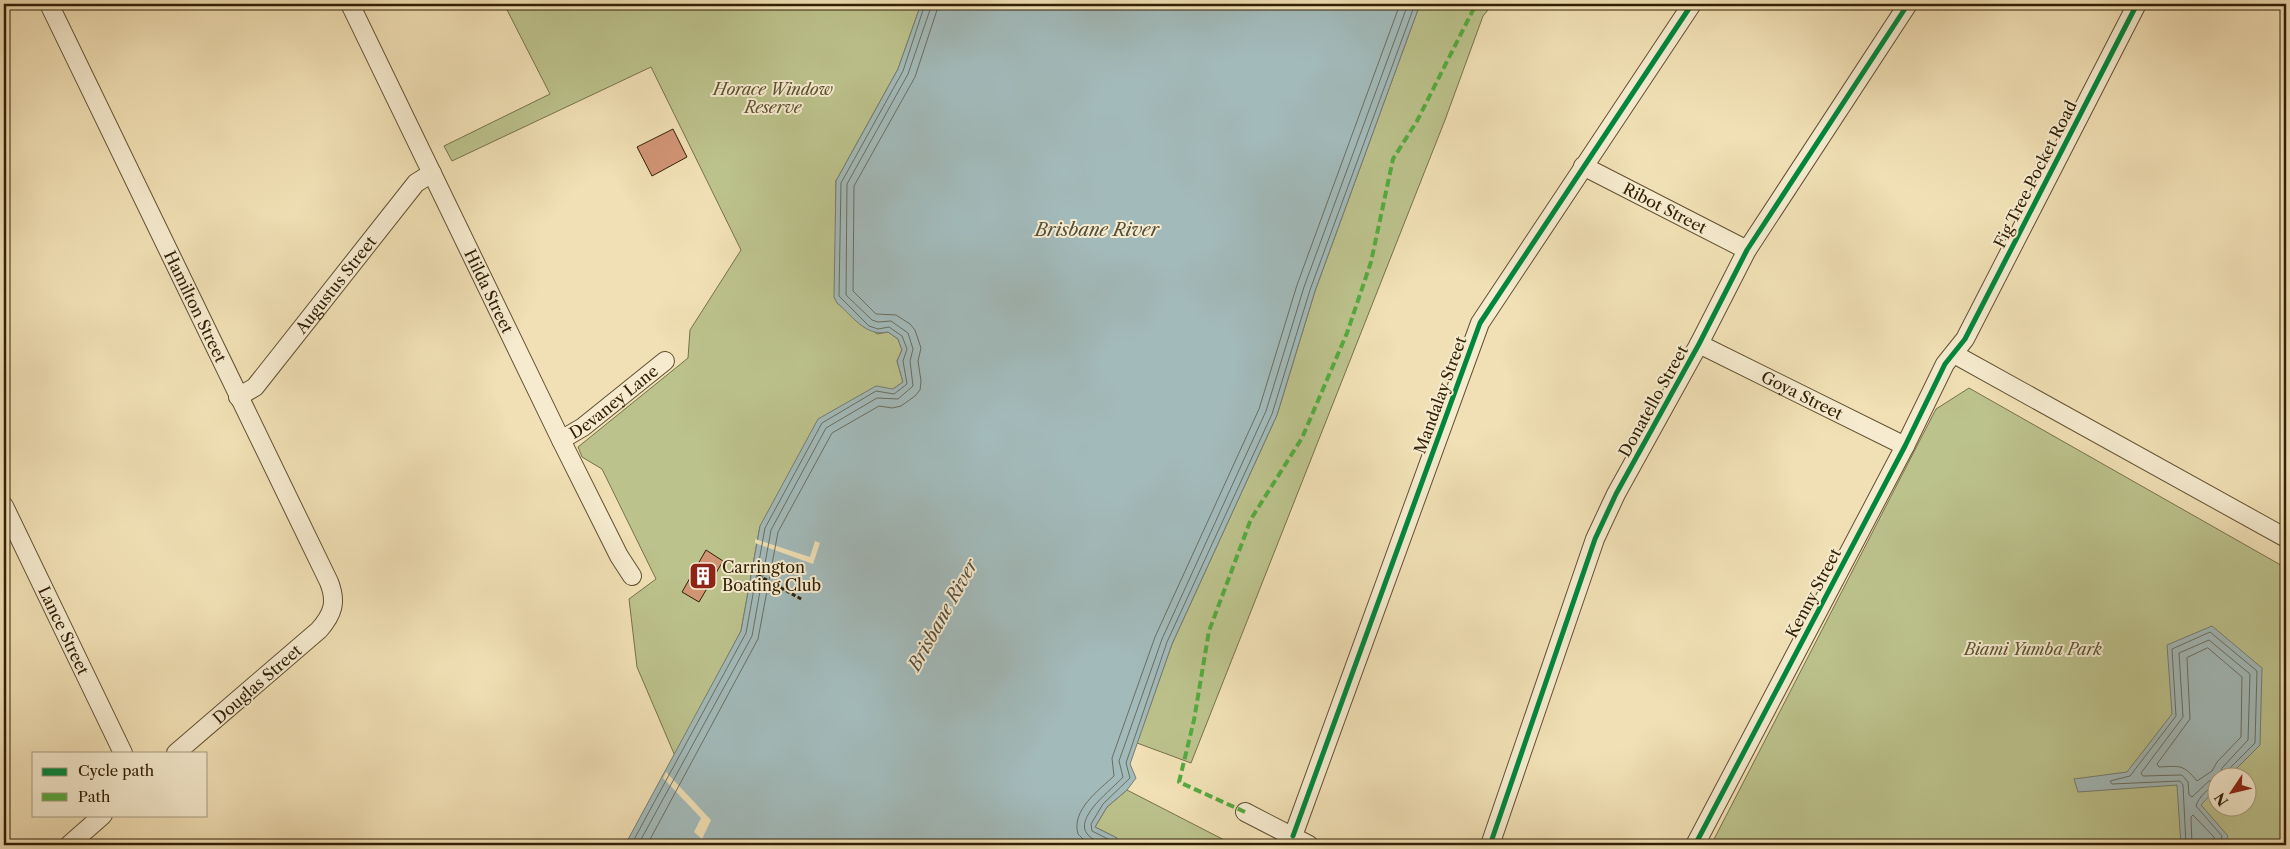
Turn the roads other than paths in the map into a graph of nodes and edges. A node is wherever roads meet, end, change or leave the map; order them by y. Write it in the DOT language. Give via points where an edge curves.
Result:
graph roads {
  1 [pos="49,4"];
  2 [pos="350,4"];
  3 [pos="1692,4"];
  4 [pos="1908,4"];
  5 [pos="2136,4"];
  6 [pos="1583,166"];
  7 [pos="432,173"];
  8 [pos="1747,250"];
  9 [pos="1699,344"];
  10 [pos="1954,354"];
  11 [pos="665,361"];
  12 [pos="238,397"];
  13 [pos="561,440"];
  14 [pos="1905,446"];
  15 [pos="4,506"];
  16 [pos="2286,538"];
  17 [pos="632,576"];
  18 [pos="333,610"];
  19 [pos="123,752"];
  20 [pos="177,752"];
  21 [pos="1245,812"];
  22 [pos="102,816"];
  23 [pos="1293,836"];
  24 [pos="69,845"];
  25 [pos="1309,845"];
  26 [pos="1490,845"];
  27 [pos="1695,845"];
  1 -- 12 [label="street, Hamilton Street"];
  2 -- 7 [label="street, Hilda Street"];
  3 -- 6 [label="street, Mandalay Street"];
  4 -- 8 [label="street, Donatello Street"];
  5 -- 10 [label="street, Fig Tree Pocket Road"];
  6 -- 8 [label="street, Ribot Street"];
  6 -- 23 [label="street, Mandalay Street" via="1480,323"];
  7 -- 12 [label="street, Augustus Street" via="416,183 255,387"];
  7 -- 13 [label="street, Hilda Street"];
  8 -- 9 [label="street, Donatello Street"];
  9 -- 14 [label="street, Goya Street"];
  9 -- 26 [label="street, Donatello Street" via="1616,494 1595,539"];
  10 -- 14 [label="street, Kenny Street"];
  10 -- 16 [label="street"];
  11 -- 13 [label="street, Devaney Lane" via="583,427"];
  12 -- 18 [label="street, Hamilton Street" via="329,582 334,598"];
  13 -- 17 [label="street, Hilda Street"];
  14 -- 27 [label="street, Kenny Street"];
  15 -- 19 [label="street, Lance Street"];
  18 -- 20 [label="street, Douglas Street" via="319,630"];
  21 -- 23 [label="street"];
  22 -- 24 [label="street"];
  23 -- 25 [label="street"];
}
